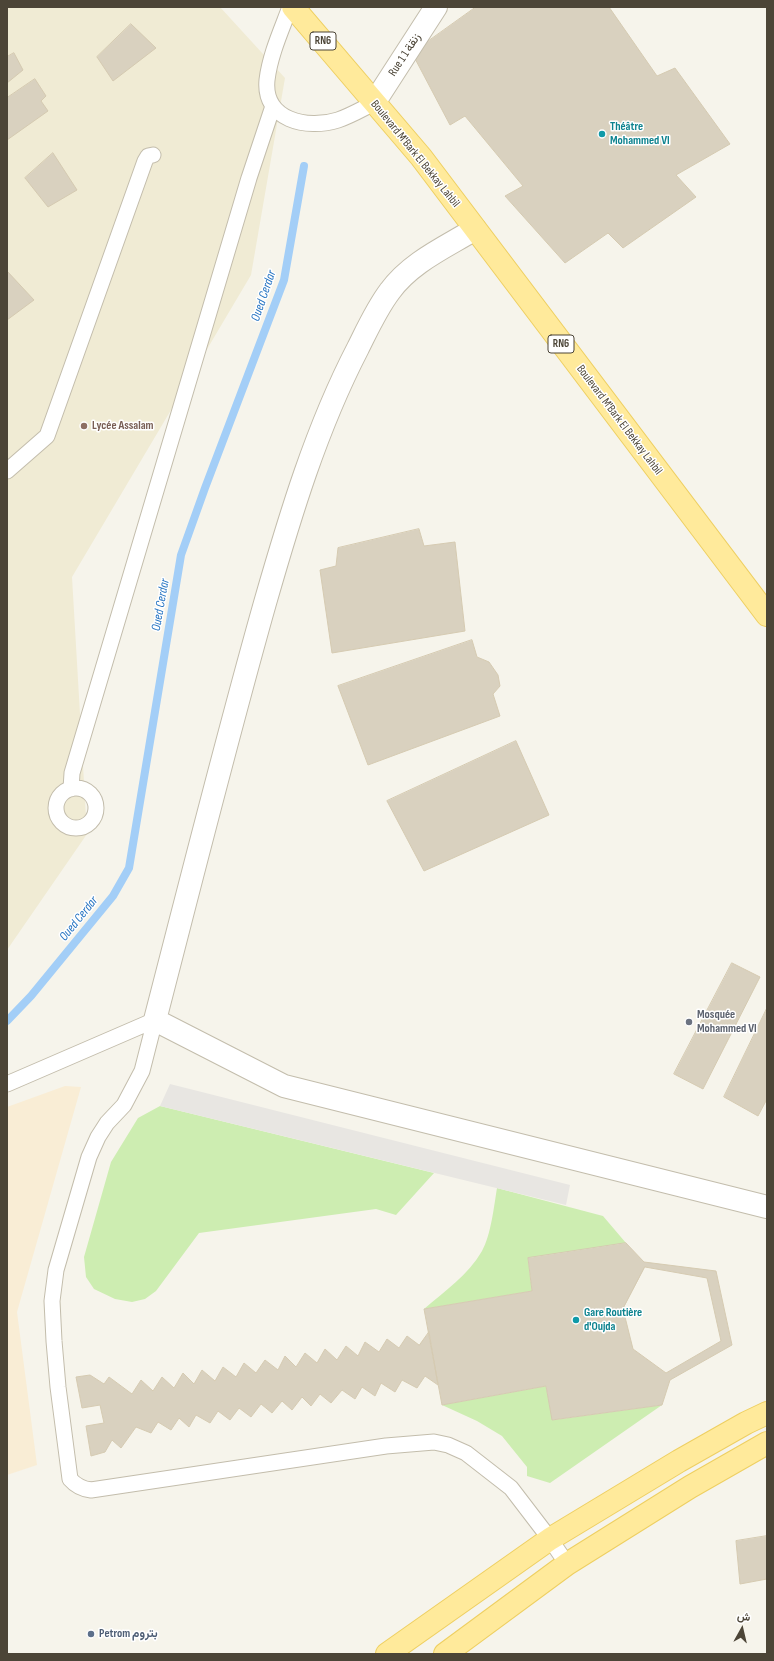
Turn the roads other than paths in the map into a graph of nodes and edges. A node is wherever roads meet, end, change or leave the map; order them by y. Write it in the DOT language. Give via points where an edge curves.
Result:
graph roads {
  1 [pos="290,7"];
  2 [pos="293,7"];
  3 [pos="436,7"];
  4 [pos="374,103"];
  5 [pos="273,106"];
  6 [pos="153,155"];
  7 [pos="475,228"];
  8 [pos="7,471"];
  9 [pos="767,615"];
  10 [pos="71,788"];
  11 [pos="155,1020"];
  12 [pos="7,1084"];
  13 [pos="767,1207"];
  14 [pos="767,1413"];
  15 [pos="767,1444"];
  16 [pos="550,1539"];
  17 [pos="567,1564"];
  18 [pos="387,1654"];
  19 [pos="445,1654"];
  1 -- 5 [label="lane" via="268,74 269,99"];
  2 -- 4 [label="main road, Boulevard M'Bark El Bekkay Lahbil / RN6"];
  3 -- 4 [label="street, Rue 1 زنقة 1"];
  4 -- 5 [label="lane" via="338,120 314,124 296,122 278,112"];
  4 -- 7 [label="main road, Boulevard M'Bark El Bekkay Lahbil / RN6" via="421,157"];
  5 -- 10 [label="lane" via="246,186 72,773"];
  6 -- 8 [label="lane" via="148,156 145,161 47,436"];
  7 -- 9 [label="main road, Boulevard M'Bark El Bekkay Lahbil / RN6"];
  7 -- 11 [label="street" via="407,271 390,290 344,375 321,427 290,516 249,659"];
  11 -- 12 [label="lane"];
  11 -- 13 [label="street" via="284,1086"];
  11 -- 16 [label="lane" via="142,1071 124,1105 98,1136 89,1157 56,1270 52,1301 54,1341 70,1479 78,1486 91,1490 386,1446 434,1442 466,1453 511,1488"];
  14 -- 16 [label="main road"];
  15 -- 17 [label="main road" via="690,1487"];
  16 -- 17 [label="lane"];
  16 -- 18 [label="main road"];
  17 -- 19 [label="main road"];
}
